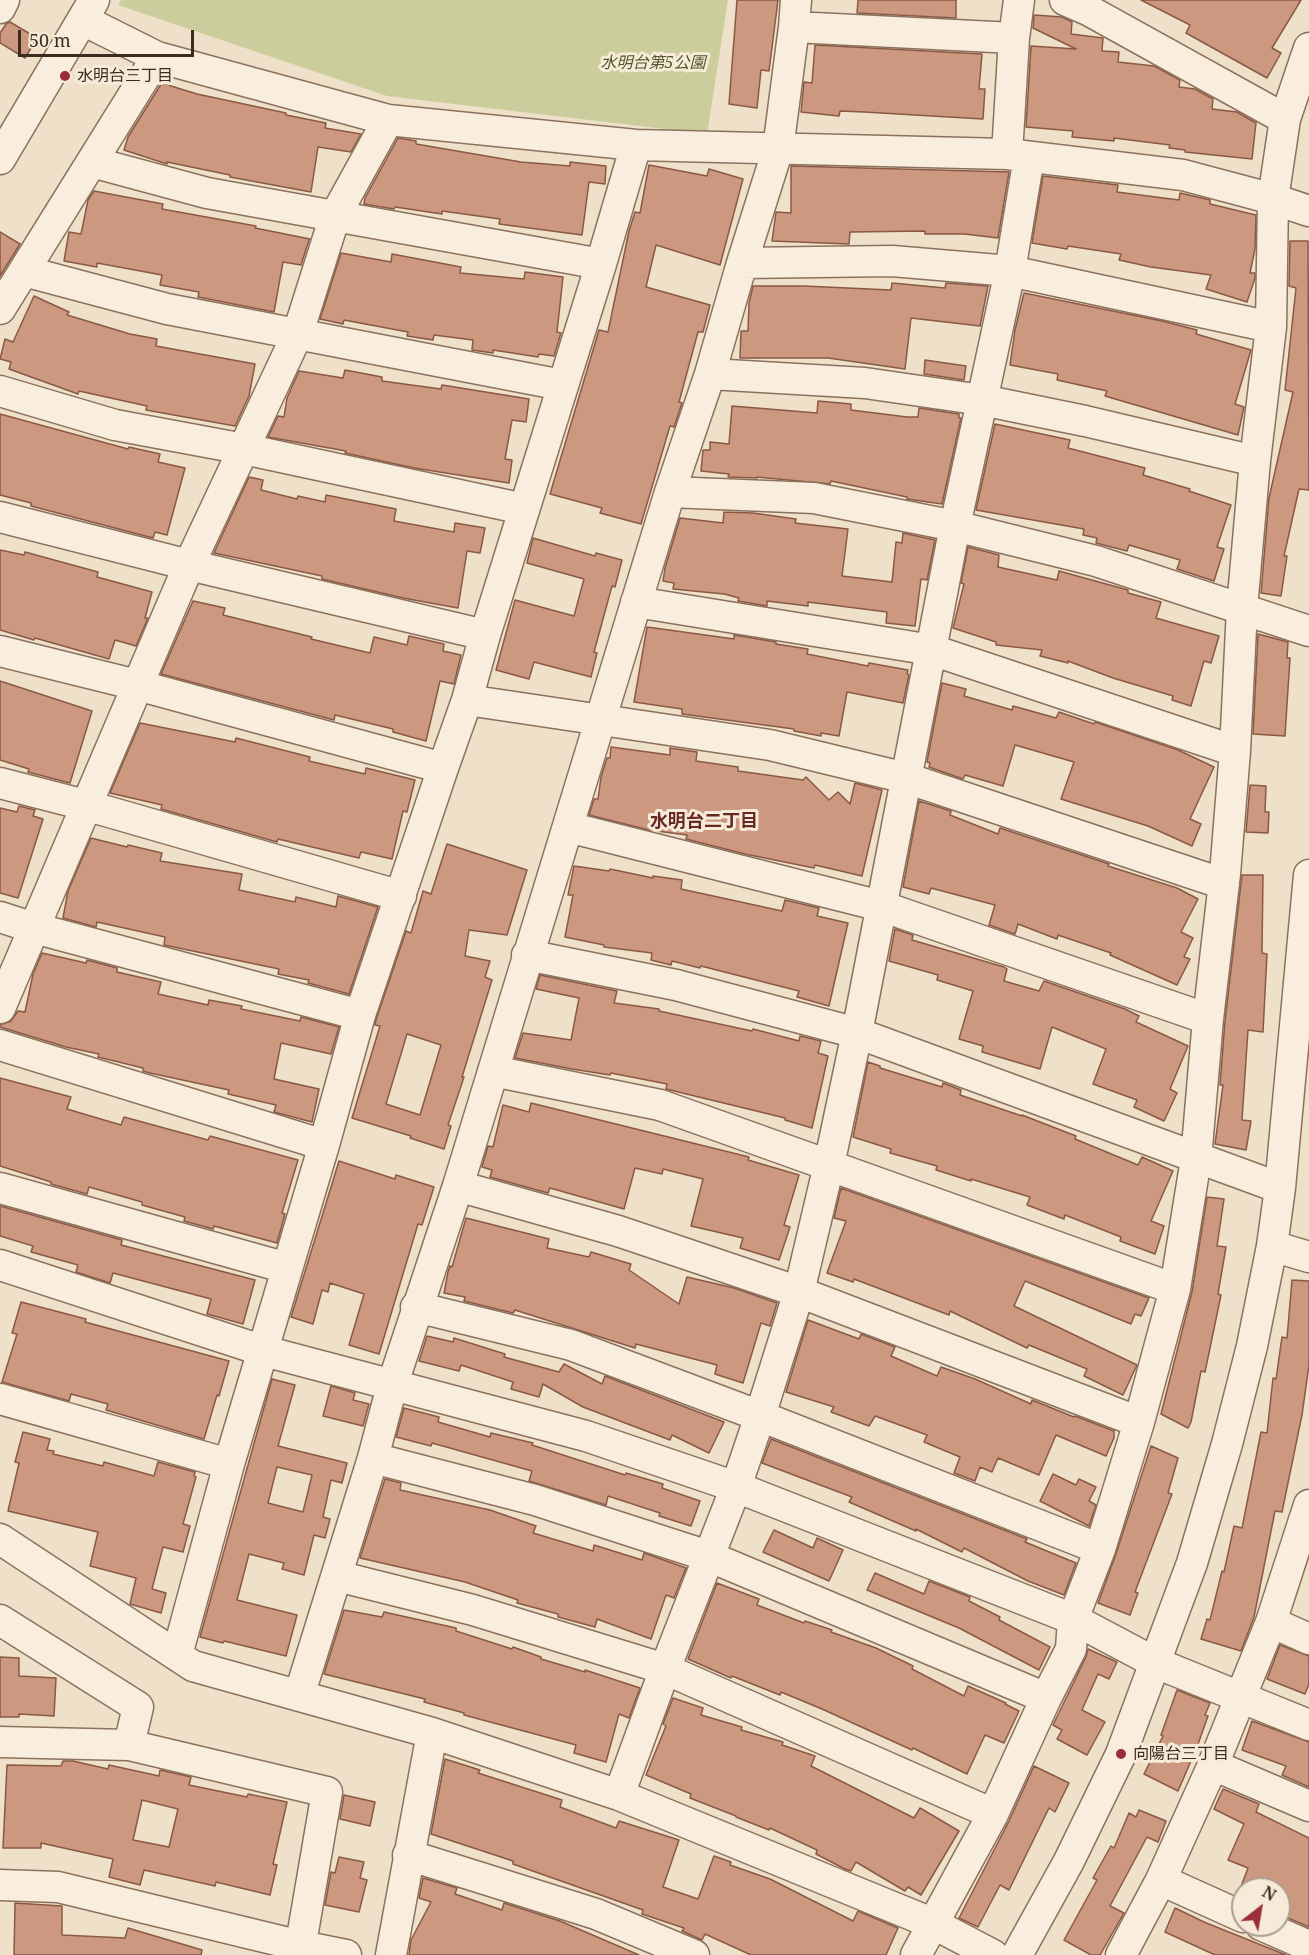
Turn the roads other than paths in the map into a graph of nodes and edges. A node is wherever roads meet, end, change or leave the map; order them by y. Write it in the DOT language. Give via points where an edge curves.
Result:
graph roads {
  1 [pos="4,0"];
  2 [pos="1019,0"];
  3 [pos="1065,0"];
  4 [pos="0,8"];
  5 [pos="89,10"];
  6 [pos="795,14"];
  7 [pos="1014,38"];
  8 [pos="1309,48"];
  9 [pos="157,57"];
  10 [pos="1285,118"];
  11 [pos="388,120"];
  12 [pos="636,145"];
  13 [pos="778,149"];
  14 [pos="1018,155"];
  15 [pos="0,159"];
  16 [pos="92,162"];
  17 [pos="1273,199"];
  18 [pos="1309,211"];
  19 [pos="335,216"];
  20 [pos="742,263"];
  21 [pos="601,264"];
  22 [pos="24,271"];
  23 [pos="1010,271"];
  24 [pos="0,309"];
  25 [pos="1271,327"];
  26 [pos="298,333"];
  27 [pos="710,374"];
  28 [pos="562,385"];
  29 [pos="0,391"];
  30 [pos="982,400"];
  31 [pos="243,449"];
  32 [pos="1255,461"];
  33 [pos="670,492"];
  34 [pos="524,509"];
  35 [pos="0,517"];
  36 [pos="955,526"];
  37 [pos="189,565"];
  38 [pos="636,603"];
  39 [pos="1242,608"];
  40 [pos="1309,631"];
  41 [pos="485,635"];
  42 [pos="932,650"];
  43 [pos="0,651"];
  44 [pos="137,685"];
  45 [pos="467,700"];
  46 [pos="600,720"];
  47 [pos="1235,751"];
  48 [pos="443,768"];
  49 [pos="906,778"];
  50 [pos="0,783"];
  51 [pos="86,805"];
  52 [pos="568,827"];
  53 [pos="1309,875"];
  54 [pos="1224,884"];
  55 [pos="401,896"];
  56 [pos="881,906"];
  57 [pos="0,917"];
  58 [pos="34,928"];
  59 [pos="527,955"];
  60 [pos="0,1008"];
  61 [pos="360,1015"];
  62 [pos="1208,1019"];
  63 [pos="857,1033"];
  64 [pos="0,1046"];
  65 [pos="493,1071"];
  66 [pos="324,1145"];
  67 [pos="1196,1159"];
  68 [pos="829,1165"];
  69 [pos="458,1186"];
  70 [pos="0,1188"];
  71 [pos="1280,1188"];
  72 [pos="1272,1246"];
  73 [pos="1309,1257"];
  74 [pos="0,1265"];
  75 [pos="287,1268"];
  76 [pos="1175,1288"];
  77 [pos="798,1292"];
  78 [pos="417,1307"];
  79 [pos="264,1351"];
  80 [pos="392,1386"];
  81 [pos="0,1400"];
  82 [pos="760,1416"];
  83 [pos="1139,1422"];
  84 [pos="373,1458"];
  85 [pos="229,1464"];
  86 [pos="736,1487"];
  87 [pos="1309,1505"];
  88 [pos="0,1539"];
  89 [pos="1100,1549"];
  90 [pos="708,1556"];
  91 [pos="337,1576"];
  92 [pos="1073,1619"];
  93 [pos="0,1620"];
  94 [pos="1271,1622"];
  95 [pos="1309,1639"];
  96 [pos="177,1655"];
  97 [pos="1156,1663"];
  98 [pos="665,1669"];
  99 [pos="299,1696"];
  100 [pos="1239,1697"];
  101 [pos="1046,1698"];
  102 [pos="1309,1725"];
  103 [pos="432,1733"];
  104 [pos="0,1742"];
  105 [pos="129,1745"];
  106 [pos="1213,1765"];
  107 [pos="620,1795"];
  108 [pos="1309,1806"];
  109 [pos="993,1814"];
  110 [pos="408,1855"];
  111 [pos="1161,1880"];
  112 [pos="0,1885"];
  113 [pos="1231,1912"];
  114 [pos="934,1924"];
  115 [pos="1288,1937"];
  116 [pos="1309,1946"];
  117 [pos="300,1950"];
  118 [pos="346,1955"];
  119 [pos="391,1955"];
  120 [pos="694,1955"];
  121 [pos="916,1955"];
  122 [pos="993,1955"];
  123 [pos="1017,1955"];
  124 [pos="1121,1955"];
  1 -- 4 [label="street"];
  2 -- 7 [label="street"];
  3 -- 10 [label="street"];
  5 -- 9 [label="street"];
  5 -- 15 [label="street"];
  6 -- 7 [label="street"];
  6 -- 13 [label="street"];
  7 -- 14 [label="street"];
  8 -- 10 [label="street"];
  9 -- 11 [label="street"];
  9 -- 16 [label="street"];
  10 -- 17 [label="street"];
  11 -- 12 [label="street"];
  11 -- 19 [label="street"];
  12 -- 13 [label="street"];
  12 -- 21 [label="street"];
  13 -- 14 [label="street"];
  13 -- 20 [label="street"];
  14 -- 17 [label="street" via="1183,175"];
  14 -- 23 [label="street"];
  16 -- 19 [label="street" via="207,193"];
  16 -- 22 [label="street"];
  17 -- 18 [label="street"];
  17 -- 25 [label="street"];
  19 -- 21 [label="street"];
  19 -- 26 [label="street"];
  20 -- 23 [label="street" via="892,261"];
  20 -- 27 [label="street"];
  21 -- 28 [label="street"];
  22 -- 24 [label="street"];
  22 -- 26 [label="street" via="167,309"];
  23 -- 25 [label="street"];
  23 -- 30 [label="street"];
  25 -- 32 [label="street"];
  26 -- 28 [label="street"];
  26 -- 31 [label="street"];
  27 -- 30 [label="street" via="865,383"];
  27 -- 33 [label="street"];
  28 -- 34 [label="street"];
  29 -- 31 [label="street" via="115,426"];
  30 -- 32 [label="street"];
  30 -- 36 [label="street"];
  31 -- 34 [label="street"];
  31 -- 37 [label="street"];
  32 -- 39 [label="street"];
  33 -- 36 [label="street" via="814,498"];
  33 -- 38 [label="street"];
  34 -- 41 [label="street"];
  35 -- 37 [label="street"];
  36 -- 39 [label="street" via="1096,561"];
  36 -- 42 [label="street"];
  37 -- 41 [label="street"];
  37 -- 44 [label="street"];
  38 -- 42 [label="street"];
  38 -- 46 [label="street"];
  39 -- 40 [label="street"];
  39 -- 47 [label="street"];
  41 -- 45 [label="street"];
  42 -- 47 [label="street"];
  42 -- 49 [label="street"];
  43 -- 44 [label="street"];
  44 -- 48 [label="street"];
  44 -- 51 [label="street"];
  45 -- 46 [label="street"];
  45 -- 48 [label="street"];
  46 -- 49 [label="street" via="770,745"];
  46 -- 52 [label="street"];
  47 -- 54 [label="street"];
  48 -- 55 [label="street"];
  49 -- 54 [label="street"];
  49 -- 56 [label="street"];
  50 -- 51 [label="street"];
  51 -- 55 [label="street"];
  51 -- 58 [label="street"];
  52 -- 56 [label="street"];
  52 -- 59 [label="street"];
  53 -- 71 [label="street"];
  54 -- 62 [label="street"];
  55 -- 61 [label="street"];
  56 -- 62 [label="street"];
  56 -- 63 [label="street"];
  57 -- 58 [label="street"];
  58 -- 60 [label="street"];
  58 -- 61 [label="street"];
  59 -- 63 [label="street" via="676,985"];
  59 -- 65 [label="street"];
  61 -- 66 [label="street"];
  62 -- 67 [label="street"];
  63 -- 67 [label="street"];
  63 -- 68 [label="street"];
  64 -- 66 [label="street"];
  65 -- 68 [label="street" via="660,1105"];
  65 -- 69 [label="street"];
  66 -- 75 [label="street"];
  67 -- 71 [label="street"];
  67 -- 76 [label="street"];
  68 -- 76 [label="street"];
  68 -- 77 [label="street"];
  69 -- 77 [label="street" via="618,1231"];
  69 -- 78 [label="street"];
  70 -- 75 [label="street"];
  71 -- 72 [label="street"];
  72 -- 73 [label="street"];
  72 -- 97 [label="street" via="1227,1444 1192,1563"];
  74 -- 79 [label="street"];
  75 -- 79 [label="street"];
  76 -- 83 [label="street"];
  77 -- 82 [label="street"];
  77 -- 83 [label="street"];
  78 -- 80 [label="street"];
  78 -- 82 [label="street" via="571,1345"];
  79 -- 80 [label="street"];
  79 -- 85 [label="street"];
  80 -- 84 [label="street"];
  80 -- 86 [label="street" via="586,1436"];
  81 -- 85 [label="street"];
  82 -- 86 [label="street"];
  82 -- 89 [label="street"];
  83 -- 89 [label="street"];
  84 -- 90 [label="street" via="535,1500"];
  84 -- 91 [label="street"];
  85 -- 96 [label="street"];
  86 -- 90 [label="street"];
  86 -- 92 [label="street"];
  87 -- 94 [label="street"];
  88 -- 96 [label="street"];
  89 -- 92 [label="street"];
  90 -- 98 [label="street"];
  90 -- 101 [label="street"];
  91 -- 98 [label="street" via="473,1610"];
  91 -- 99 [label="street"];
  92 -- 97 [label="street"];
  92 -- 101 [label="street" via="1071,1649"];
  93 -- 105 [label="street" via="138,1707"];
  94 -- 95 [label="street"];
  94 -- 100 [label="street"];
  96 -- 99 [label="street" via="193,1666"];
  97 -- 100 [label="street"];
  97 -- 123 [label="street" via="1121,1754"];
  98 -- 107 [label="street"];
  98 -- 109 [label="street"];
  99 -- 103 [label="street"];
  100 -- 102 [label="street"];
  100 -- 106 [label="street"];
  101 -- 109 [label="street"];
  103 -- 107 [label="street"];
  103 -- 110 [label="street"];
  104 -- 105 [label="street"];
  105 -- 117 [label="street" via="327,1792"];
  106 -- 108 [label="street"];
  106 -- 111 [label="street"];
  107 -- 114 [label="street"];
  109 -- 114 [label="street"];
  110 -- 119 [label="street"];
  110 -- 120 [label="street" via="596,1914"];
  111 -- 113 [label="street"];
  111 -- 124 [label="street"];
  112 -- 117 [label="street" via="58,1887"];
  114 -- 121 [label="street"];
  114 -- 122 [label="street"];
  115 -- 116 [label="street"];
  117 -- 118 [label="street"];
}
